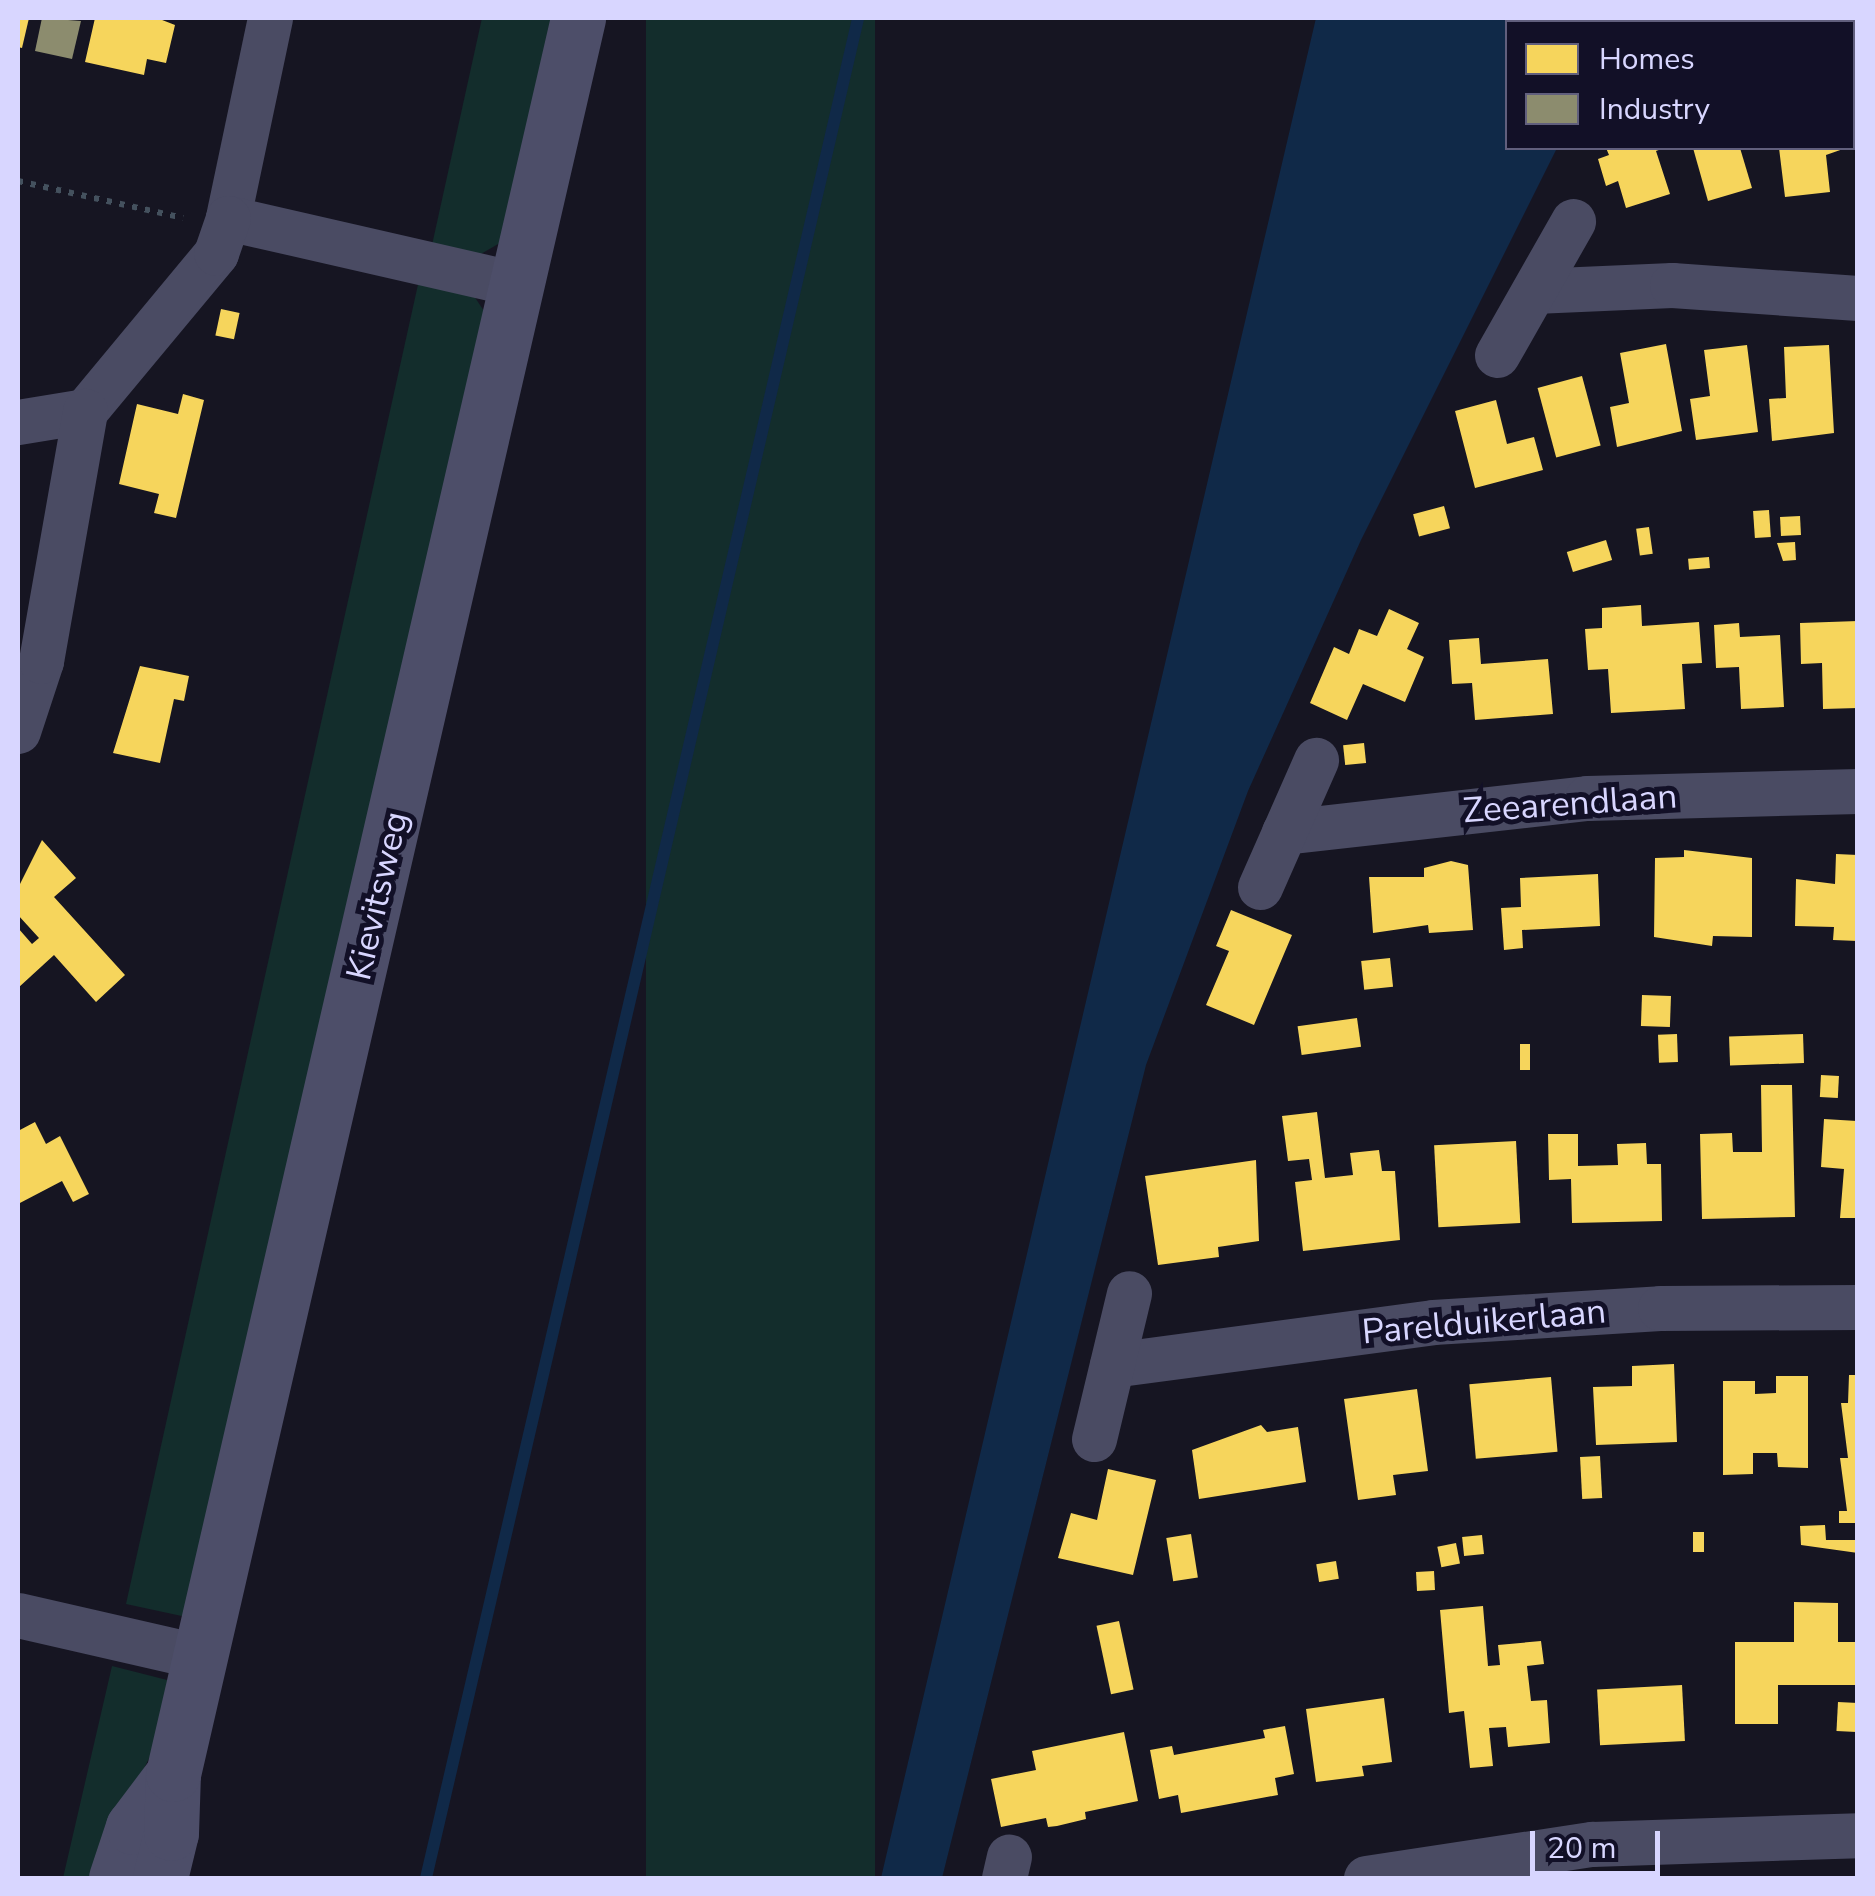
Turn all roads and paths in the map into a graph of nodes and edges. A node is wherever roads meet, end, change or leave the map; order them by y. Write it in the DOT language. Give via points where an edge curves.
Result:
graph roads {
  1 [pos="270,18"];
  2 [pos="578,18"];
  3 [pos="18,180"];
  4 [pos="228,218"];
  5 [pos="1573,221"];
  6 [pos="520,285"];
  7 [pos="1534,291"];
  8 [pos="1858,298"];
  9 [pos="1497,356"];
  10 [pos="85,411"];
  11 [pos="18,422"];
  12 [pos="18,732"];
  13 [pos="1316,760"];
  14 [pos="1858,791"];
  15 [pos="1284,832"];
  16 [pos="1260,887"];
  17 [pos="1129,1293"];
  18 [pos="1858,1307"];
  19 [pos="1112,1365"];
  20 [pos="1094,1438"];
  21 [pos="18,1615"];
  22 [pos="201,1657"];
  23 [pos="173,1774"];
  24 [pos="1858,1835"];
  25 [pos="116,1878"];
  26 [pos="160,1878"];
  27 [pos="1366,1878"];
  1 -- 4 [label="street"];
  2 -- 6 [label="street, Kievitsweg"];
  3 -- 4 [label="path" via="204,223"];
  4 -- 6 [label="street"];
  4 -- 10 [label="street" via="216,253"];
  5 -- 7 [label="street"];
  6 -- 22 [label="street, Kievitsweg"];
  7 -- 8 [label="street" via="1672,285"];
  7 -- 9 [label="street"];
  10 -- 11 [label="street"];
  10 -- 12 [label="street" via="41,661"];
  13 -- 15 [label="street"];
  14 -- 15 [label="street, Zeearendlaan" via="1586,798"];
  15 -- 16 [label="street"];
  17 -- 19 [label="street"];
  18 -- 19 [label="street, Parelduikerlaan" via="1660,1308 1433,1322"];
  19 -- 20 [label="street"];
  21 -- 22 [label="street"];
  22 -- 23 [label="street, Kievitsweg"];
  23 -- 25 [label="street, Kievitsweg" via="133,1826"];
  23 -- 26 [label="street, Kievitsweg" via="171,1832"];
  24 -- 27 [label="street" via="1592,1844"];
}
